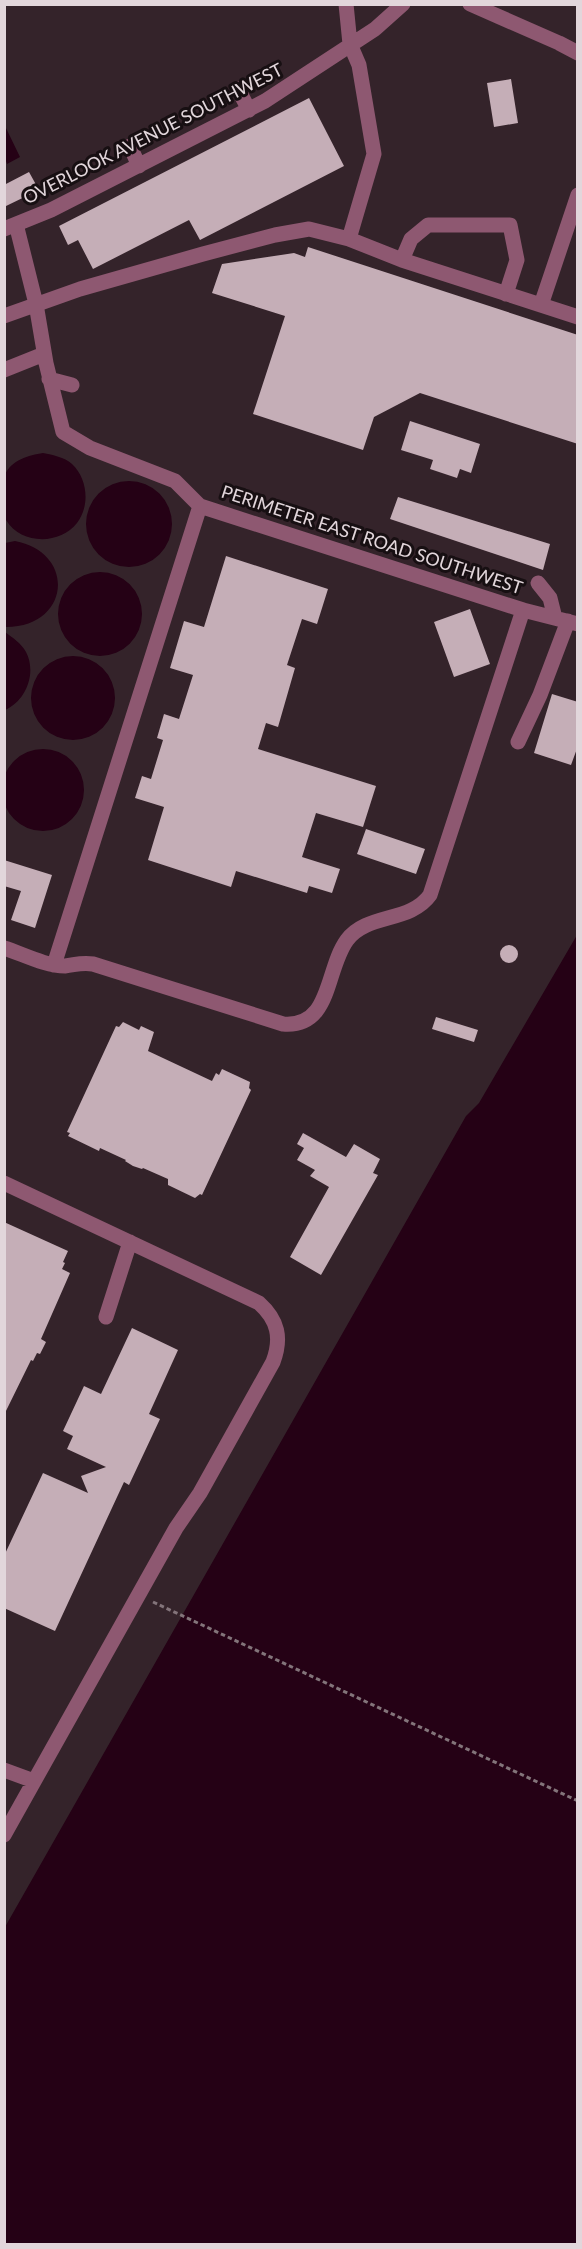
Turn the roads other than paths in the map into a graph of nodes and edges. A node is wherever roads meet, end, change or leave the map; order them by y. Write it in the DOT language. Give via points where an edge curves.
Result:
graph roads {
  1 [pos="346,4"];
  2 [pos="403,4"];
  3 [pos="470,4"];
  4 [pos="350,44"];
  5 [pos="578,53"];
  6 [pos="238,88"];
  7 [pos="249,110"];
  8 [pos="130,146"];
  9 [pos="139,166"];
  10 [pos="576,204"];
  11 [pos="10,227"];
  12 [pos="349,238"];
  13 [pos="402,260"];
  14 [pos="506,294"];
  15 [pos="36,304"];
  16 [pos="541,305"];
  17 [pos="4,316"];
  18 [pos="578,317"];
  19 [pos="44,354"];
  20 [pos="4,370"];
  21 [pos="49,380"];
  22 [pos="72,385"];
  23 [pos="200,506"];
  24 [pos="538,583"];
  25 [pos="523,610"];
  26 [pos="567,621"];
  27 [pos="518,742"];
  28 [pos="4,948"];
  29 [pos="54,964"];
  30 [pos="4,1183"];
  31 [pos="130,1242"];
  32 [pos="106,1317"];
  33 [pos="4,1770"];
  34 [pos="34,1781"];
  35 [pos="4,1835"];
  1 -- 4 [label="lane"];
  2 -- 4 [label="lane, OVERLOOK AVENUE SOUTHWEST" via="375,29"];
  3 -- 5 [label="lane"];
  4 -- 7 [label="lane, OVERLOOK AVENUE SOUTHWEST"];
  4 -- 12 [label="lane" via="358,65 374,154"];
  6 -- 7 [label="lane"];
  7 -- 9 [label="lane, OVERLOOK AVENUE SOUTHWEST"];
  8 -- 9 [label="lane"];
  9 -- 11 [label="lane, OVERLOOK AVENUE SOUTHWEST"];
  10 -- 16 [label="lane"];
  11 -- 15 [label="lane, PERIMETER EAST ROAD SOUTHWEST"];
  12 -- 13 [label="lane"];
  12 -- 15 [label="lane" via="309,229 275,235"];
  13 -- 14 [label="lane"];
  13 -- 14 [label="lane" via="411,239 428,225 510,225 517,260"];
  14 -- 16 [label="lane"];
  15 -- 17 [label="lane"];
  15 -- 19 [label="lane, PERIMETER EAST ROAD SOUTHWEST"];
  16 -- 18 [label="lane"];
  19 -- 20 [label="lane"];
  19 -- 21 [label="lane, PERIMETER EAST ROAD SOUTHWEST"];
  21 -- 22 [label="lane"];
  21 -- 23 [label="lane, PERIMETER EAST ROAD SOUTHWEST" via="63,432 90,448 175,481"];
  23 -- 25 [label="lane, PERIMETER EAST ROAD SOUTHWEST"];
  23 -- 29 [label="lane"];
  24 -- 26 [label="lane"];
  25 -- 26 [label="lane, PERIMETER EAST ROAD SOUTHWEST"];
  25 -- 29 [label="lane" via="430,895 415,909 349,937 318,1011 308,1019 295,1025 283,1024 93,964"];
  26 -- 27 [label="lane"];
  28 -- 29 [label="lane"];
  30 -- 31 [label="lane"];
  31 -- 32 [label="lane"];
  31 -- 34 [label="lane" via="181,1262 259,1303 276,1324 278,1349"];
  33 -- 34 [label="lane"];
  34 -- 35 [label="lane"];
}
